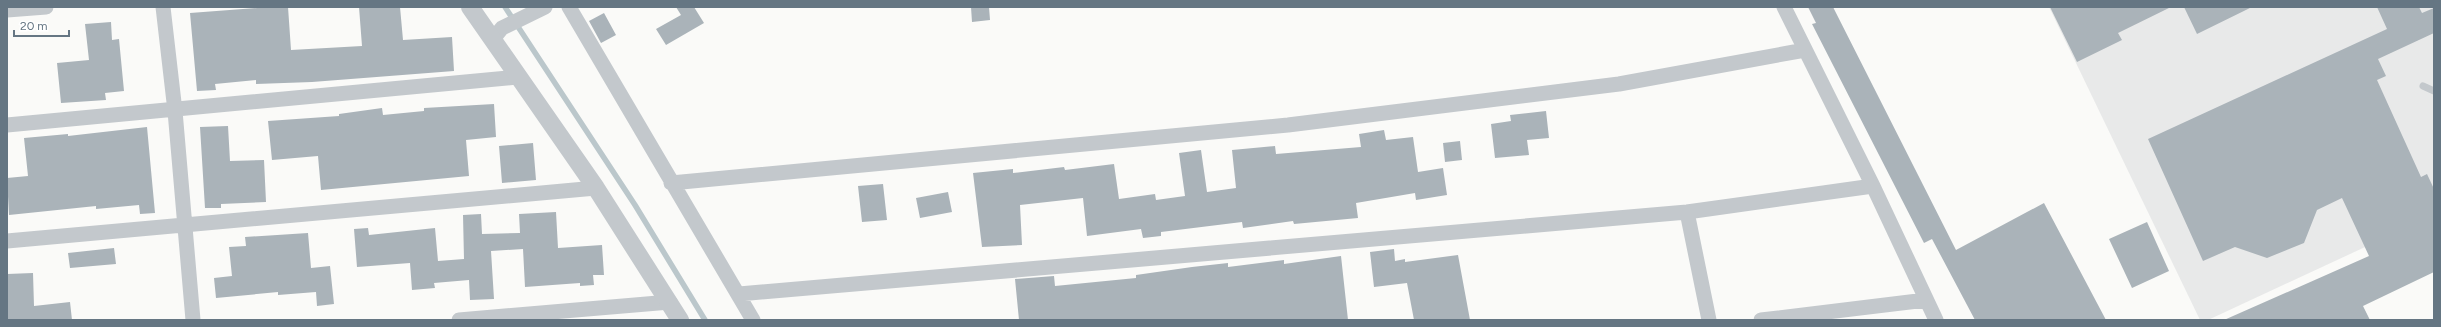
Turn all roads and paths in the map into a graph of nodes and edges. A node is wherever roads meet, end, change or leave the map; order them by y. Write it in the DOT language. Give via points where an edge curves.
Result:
graph roads {
  1 [pos="46,7"];
  2 [pos="163,7"];
  3 [pos="470,7"];
  4 [pos="545,7"];
  5 [pos="569,7"];
  6 [pos="1784,7"];
  7 [pos="7,10"];
  8 [pos="497,34"];
  9 [pos="1806,50"];
  10 [pos="517,77"];
  11 [pos="2423,86"];
  12 [pos="2434,92"];
  13 [pos="175,111"];
  14 [pos="7,125"];
  15 [pos="671,183"];
  16 [pos="1873,186"];
  17 [pos="596,188"];
  18 [pos="1687,212"];
  19 [pos="185,225"];
  20 [pos="7,241"];
  21 [pos="739,294"];
  22 [pos="1926,300"];
  23 [pos="670,302"];
  24 [pos="193,320"];
  25 [pos="459,320"];
  26 [pos="680,320"];
  27 [pos="754,320"];
  28 [pos="1709,320"];
  29 [pos="1762,320"];
  30 [pos="1936,320"];
  1 -- 7 [label="street"];
  2 -- 13 [label="street"];
  3 -- 8 [label="street"];
  4 -- 8 [label="street"];
  5 -- 15 [label="street"];
  6 -- 9 [label="street"];
  8 -- 10 [label="street"];
  9 -- 15 [label="street" via="1619,84 1288,125"];
  9 -- 16 [label="street"];
  10 -- 13 [label="street"];
  10 -- 17 [label="street"];
  11 -- 12 [label="lane"];
  13 -- 14 [label="street"];
  13 -- 19 [label="street"];
  15 -- 21 [label="street"];
  16 -- 18 [label="street"];
  16 -- 22 [label="street"];
  17 -- 19 [label="street"];
  17 -- 23 [label="street"];
  18 -- 21 [label="street"];
  18 -- 28 [label="street"];
  19 -- 20 [label="street"];
  19 -- 24 [label="street"];
  21 -- 27 [label="street"];
  22 -- 29 [label="street"];
  22 -- 30 [label="street"];
  23 -- 25 [label="street"];
  23 -- 26 [label="street"];
}
